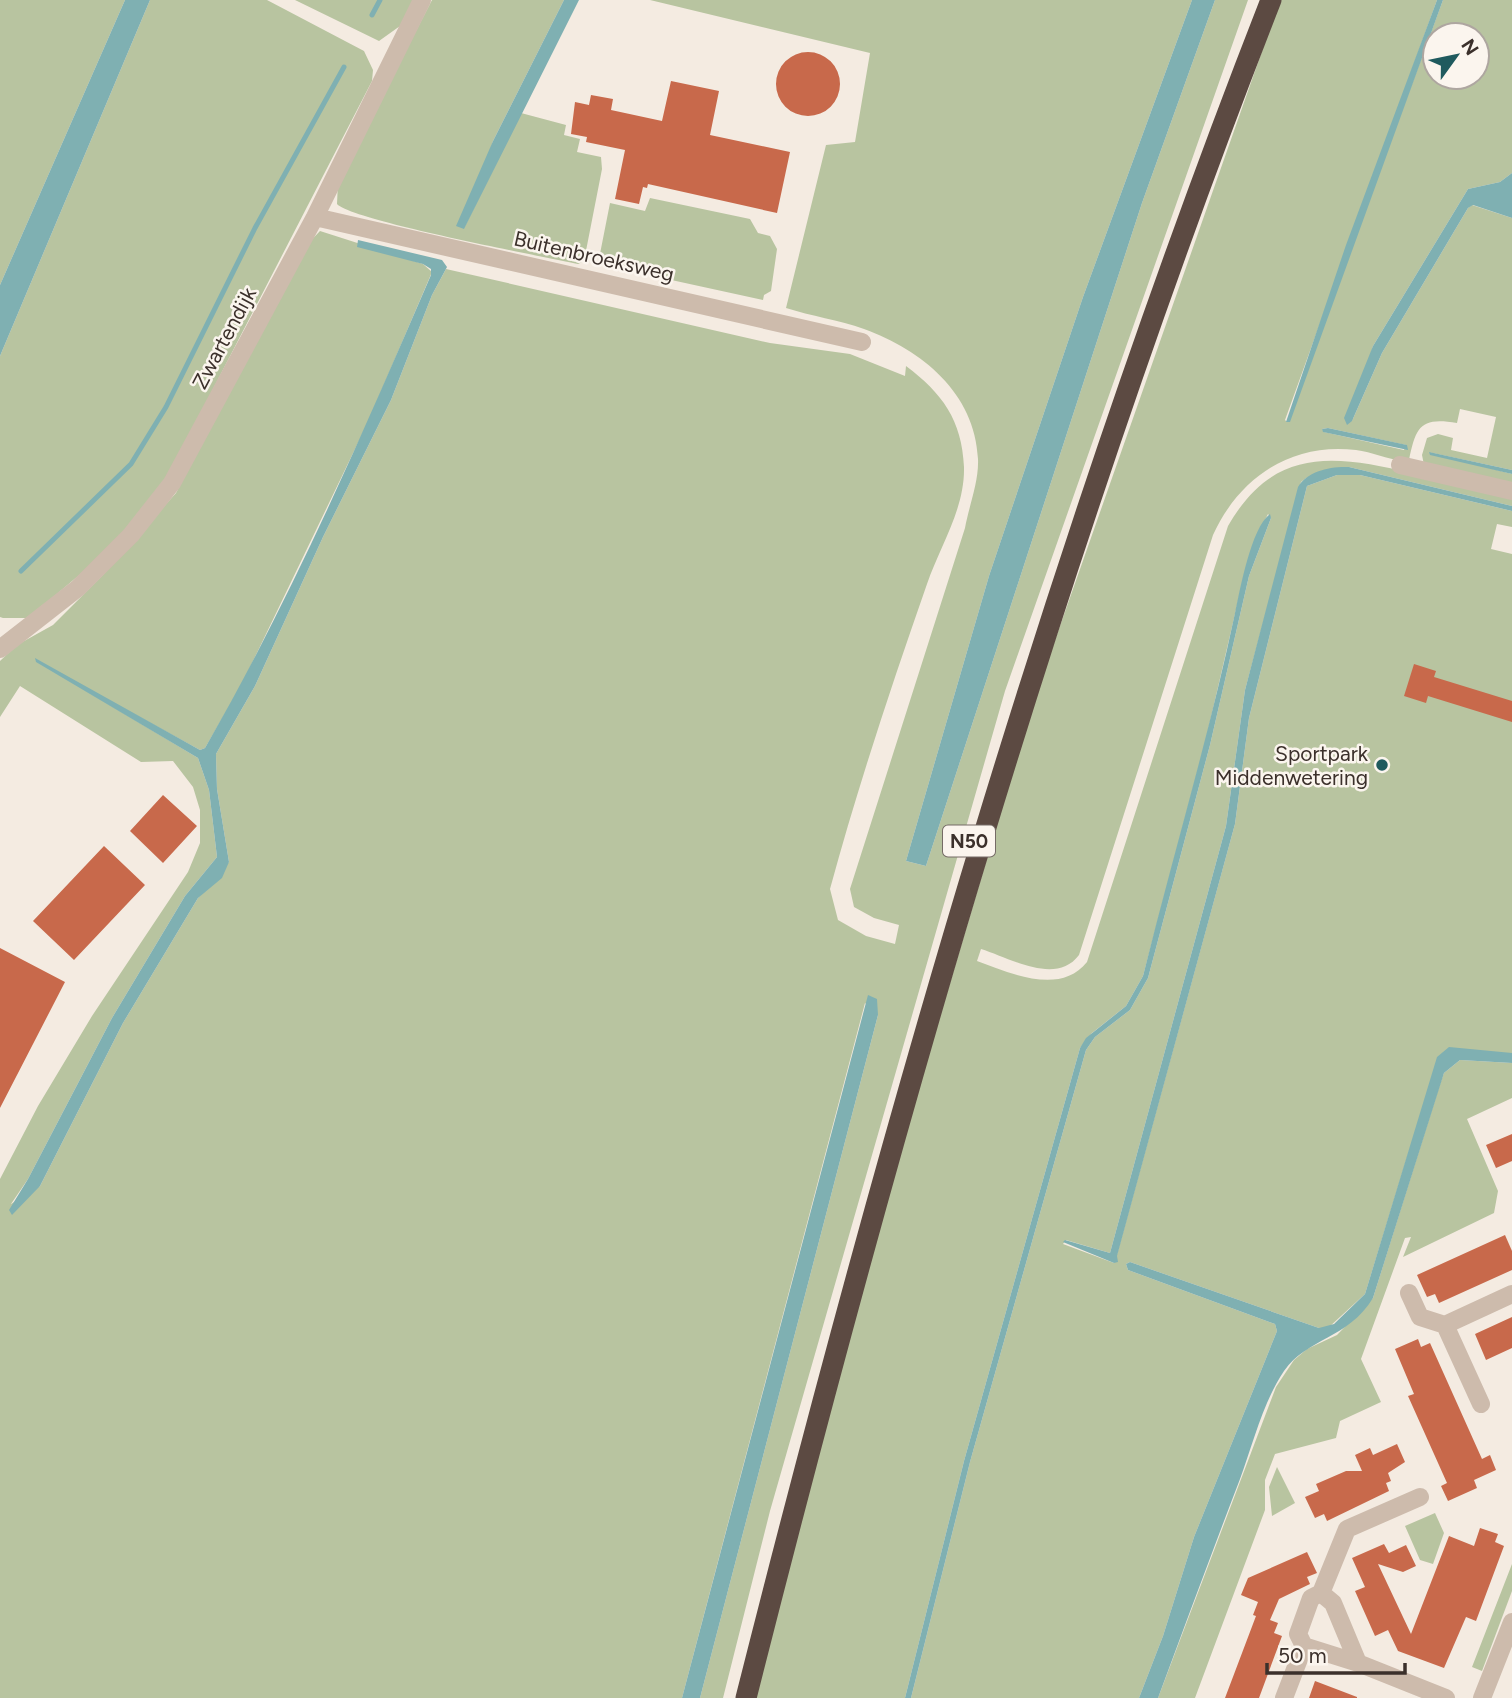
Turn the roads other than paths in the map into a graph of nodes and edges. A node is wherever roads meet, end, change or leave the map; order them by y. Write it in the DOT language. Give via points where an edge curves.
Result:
graph roads {
  1 [pos="422,0"];
  2 [pos="1258,0"];
  3 [pos="1271,0"];
  4 [pos="315,217"];
  5 [pos="862,342"];
  6 [pos="1400,466"];
  7 [pos="1512,491"];
  8 [pos="0,649"];
  9 [pos="1409,1293"];
  10 [pos="1512,1294"];
  11 [pos="1445,1325"];
  12 [pos="1480,1404"];
  13 [pos="1420,1497"];
  14 [pos="1321,1593"];
  15 [pos="1512,1622"];
  16 [pos="1304,1646"];
  17 [pos="1507,1648"];
  18 [pos="1358,1663"];
  19 [pos="735,1698"];
  20 [pos="746,1698"];
  21 [pos="1284,1698"];
  22 [pos="1446,1698"];
  23 [pos="1482,1698"];
  1 -- 4 [label="street, Zwartendijk"];
  2 -- 19 [label="highway, N50" via="1111,407 943,923"];
  3 -- 20 [label="highway, N50" via="1122,408 955,925 881,1184"];
  4 -- 5 [label="street, Buitenbroeksweg"];
  4 -- 8 [label="street, Zwartendijk" via="172,483 131,535 78,588"];
  6 -- 7 [label="street"];
  9 -- 11 [label="street" via="1420,1317"];
  10 -- 11 [label="street"];
  11 -- 12 [label="street"];
  13 -- 14 [label="street" via="1347,1529"];
  14 -- 16 [label="street" via="1311,1598 1298,1634"];
  14 -- 18 [label="street" via="1333,1603"];
  15 -- 17 [label="street"];
  16 -- 18 [label="street"];
  16 -- 21 [label="street"];
  17 -- 23 [label="street"];
  18 -- 22 [label="street"];
}
